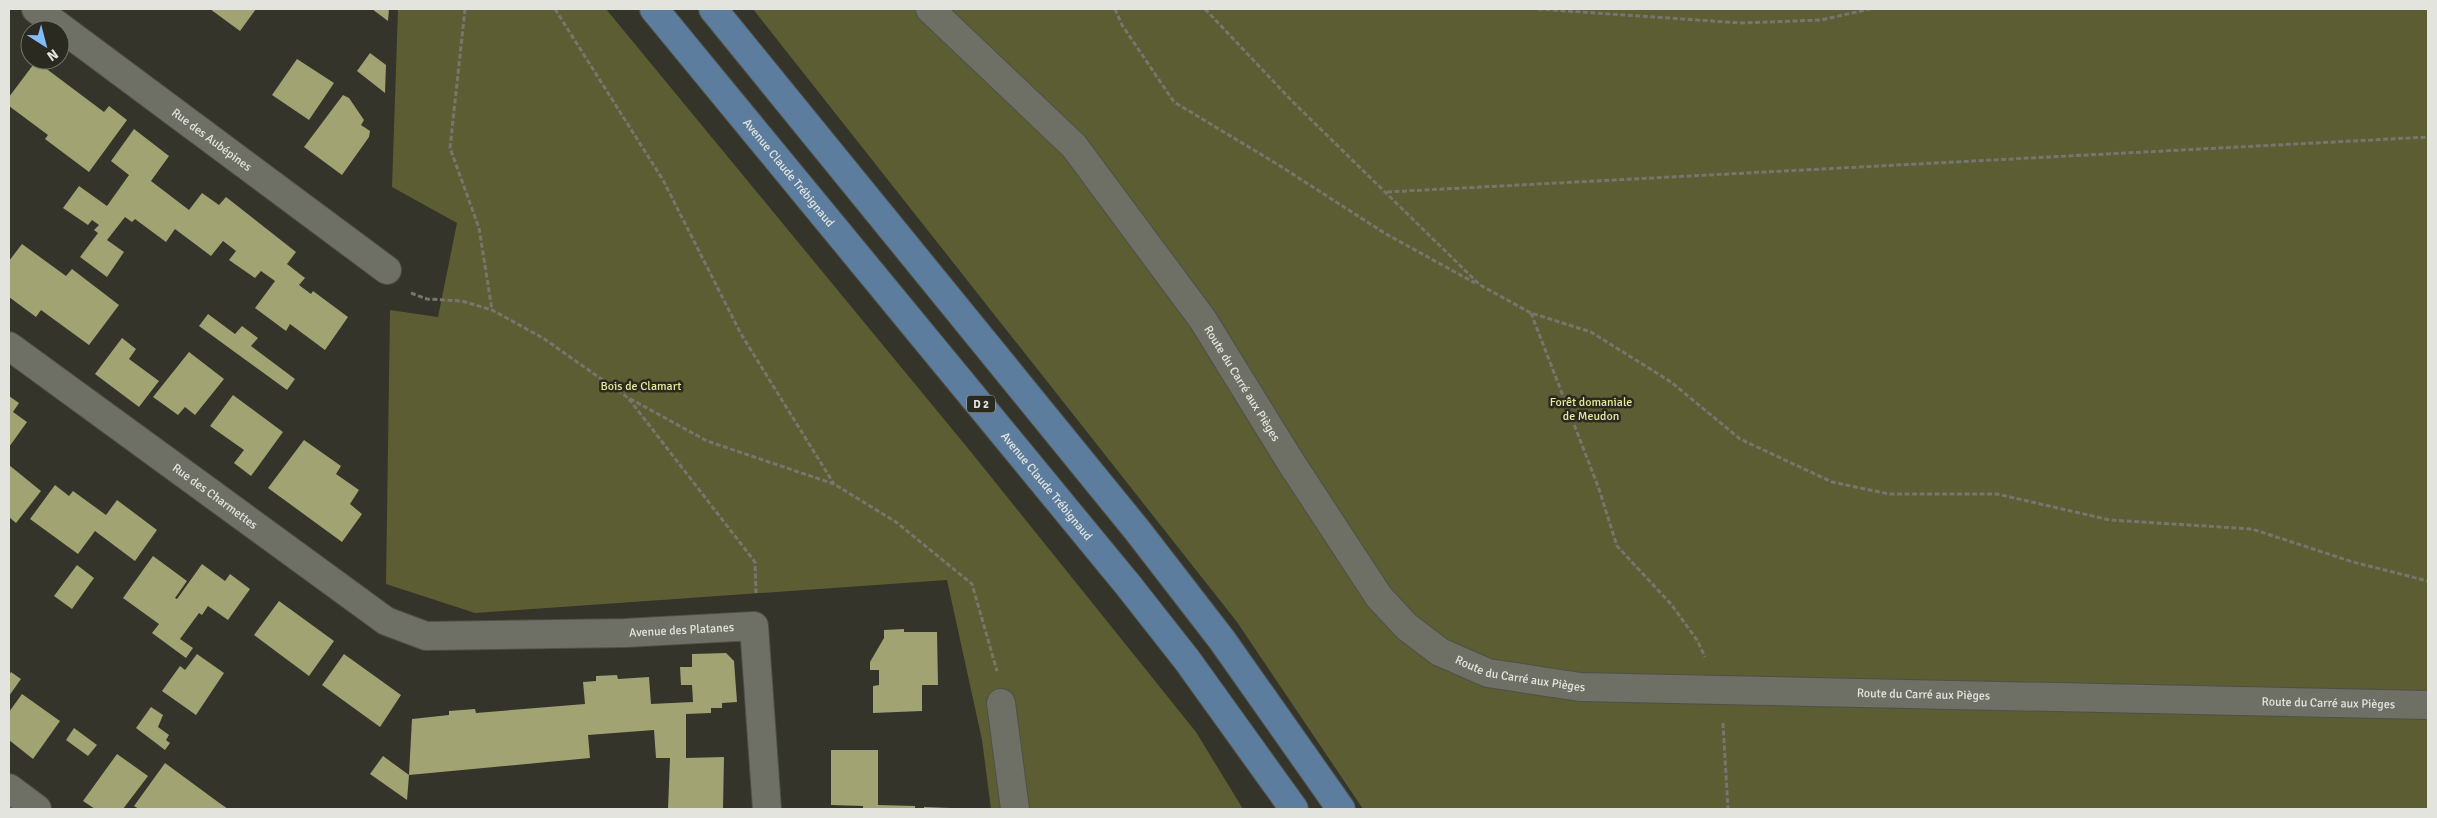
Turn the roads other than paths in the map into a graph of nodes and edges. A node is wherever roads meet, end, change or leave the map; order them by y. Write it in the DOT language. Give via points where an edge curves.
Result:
graph roads {
  1 [pos="36,9"];
  2 [pos="654,9"];
  3 [pos="713,9"];
  4 [pos="930,9"];
  5 [pos="386,270"];
  6 [pos="9,346"];
  7 [pos="426,636"];
  8 [pos="1001,703"];
  9 [pos="2428,705"];
  10 [pos="9,788"];
  11 [pos="38,809"];
  12 [pos="767,809"];
  13 [pos="1015,809"];
  14 [pos="1294,809"];
  15 [pos="1341,809"];
  1 -- 5 [label="street, Rue des Aubépines"];
  2 -- 14 [label="main road, Avenue Claude Trébignaud / D 2" via="1128,585 1188,660"];
  3 -- 15 [label="main road" via="1137,530 1222,640"];
  4 -- 9 [label="street, Route du Carré aux Pièges" via="1074,146 1203,320 1290,462 1374,589 1407,627 1440,652 1488,673 1580,687"];
  6 -- 7 [label="street, Rue des Charmettes" via="386,621"];
  7 -- 12 [label="street, Avenue des Platanes" via="625,634 754,626"];
  8 -- 13 [label="street"];
  10 -- 11 [label="street"];
}
